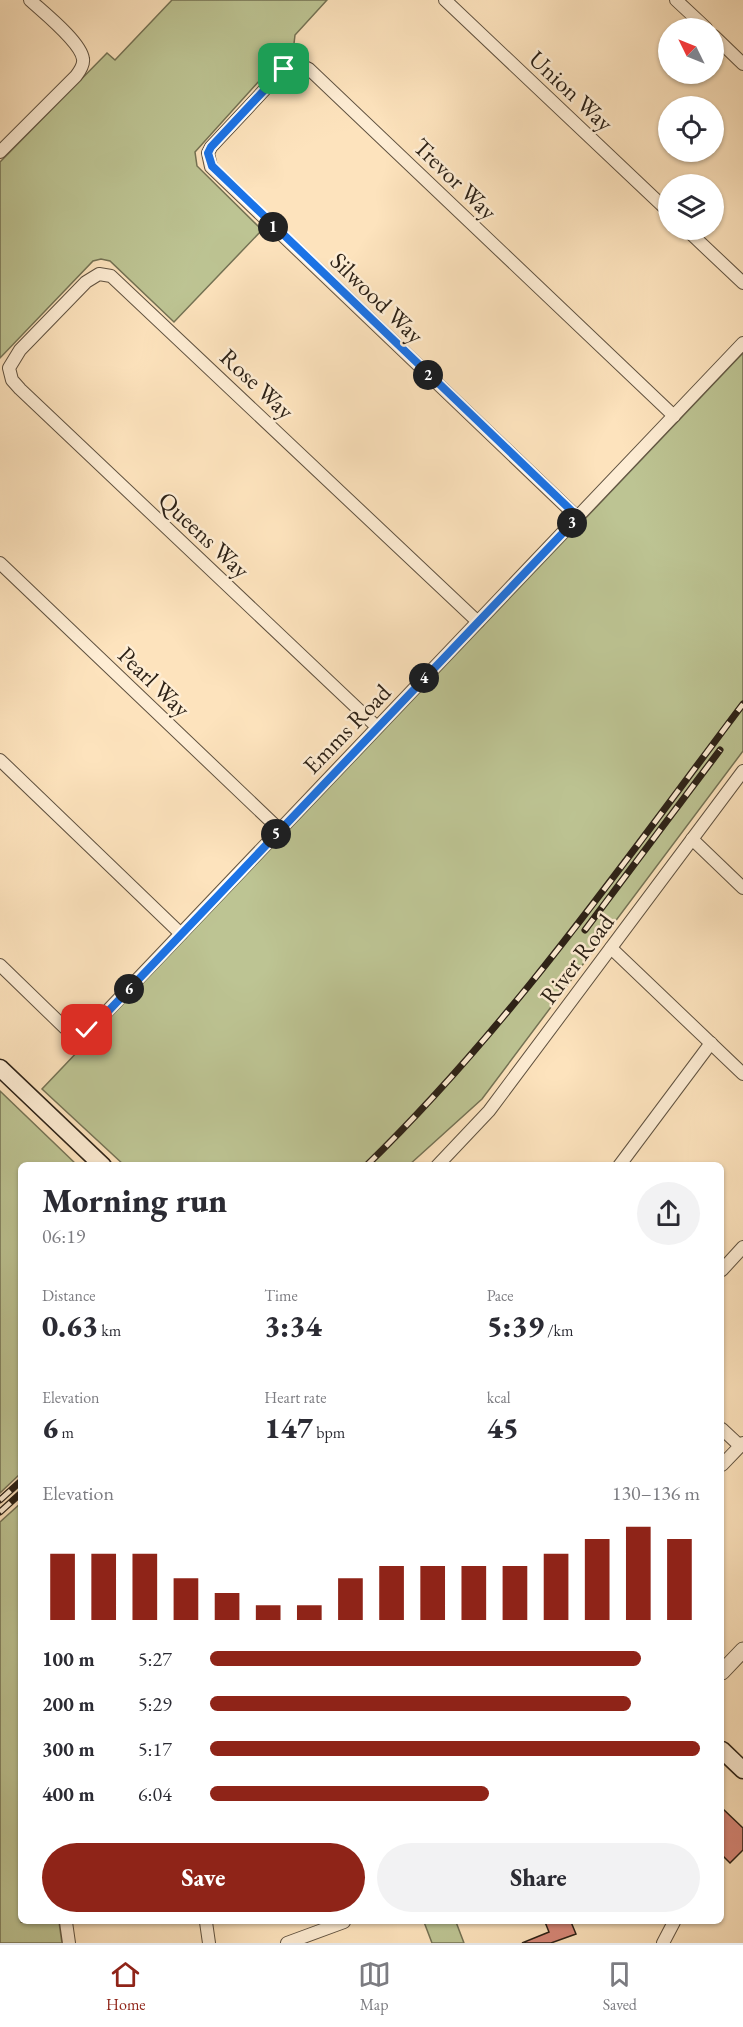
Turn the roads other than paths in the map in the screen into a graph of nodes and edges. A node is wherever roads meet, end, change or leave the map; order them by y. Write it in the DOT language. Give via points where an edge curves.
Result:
graph roads {
  1 [pos="30,0"];
  2 [pos="445,0"];
  3 [pos="676,0"];
  4 [pos="695,18"];
  5 [pos="724,46"];
  6 [pos="743,64"];
  7 [pos="0,152"];
  8 [pos="208,153"];
  9 [pos="658,202"];
  10 [pos="698,240"];
  11 [pos="743,283"];
  12 [pos="743,343"];
  13 [pos="9,368"];
  14 [pos="674,416"];
  15 [pos="578,517"];
  16 [pos="0,563"];
  17 [pos="478,622"];
  18 [pos="377,728"];
  19 [pos="0,760"];
  20 [pos="743,771"];
  21 [pos="280,830"];
  22 [pos="692,839"];
  23 [pos="743,888"];
  24 [pos="181,934"];
  25 [pos="611,948"];
  26 [pos="0,965"];
  27 [pos="711,1043"];
  28 [pos="0,1068"];
  29 [pos="743,1074"];
  30 [pos="99,1162"];
  31 [pos="441,1162"];
  32 [pos="622,1162"];
  33 [pos="743,1247"];
  34 [pos="724,1268"];
  35 [pos="724,1431"];
  36 [pos="741,1445"];
  37 [pos="724,1463"];
  38 [pos="743,1650"];
  39 [pos="724,1670"];
  40 [pos="724,1752"];
  41 [pos="743,1770"];
  42 [pos="66,1924"];
  43 [pos="206,1924"];
  44 [pos="339,1924"];
  45 [pos="673,1924"];
  46 [pos="69,1943"];
  47 [pos="209,1943"];
  48 [pos="287,1943"];
  49 [pos="663,1943"];
  1 -- 7 [label="street" via="76,44 82,65 76,76"];
  2 -- 9 [label="street, Union Way"];
  3 -- 4 [label="street"];
  5 -- 6 [label="street"];
  8 -- 14 [label="street, Trevor Way" via="284,69 302,65"];
  8 -- 15 [label="street, Silwood Way" via="216,174"];
  10 -- 11 [label="street"];
  12 -- 14 [label="street, Emms Road"];
  13 -- 17 [label="street, Rose Way" via="20,350 86,282 99,274 111,276"];
  13 -- 18 [label="street, Queens Way" via="20,389"];
  14 -- 15 [label="street, Emms Road"];
  15 -- 17 [label="street, Emms Road"];
  16 -- 21 [label="street, Pearl Way"];
  17 -- 18 [label="street, Emms Road"];
  18 -- 21 [label="street, Emms Road"];
  19 -- 24 [label="street"];
  20 -- 22 [label="street, River Road"];
  21 -- 24 [label="street, Emms Road"];
  22 -- 23 [label="street"];
  22 -- 25 [label="street, River Road"];
  24 -- 26 [label="street, Emms Road" via="87,1030 75,1031 61,1025"];
  25 -- 27 [label="street"];
  25 -- 31 [label="street, River Road" via="489,1111"];
  27 -- 29 [label="street"];
  27 -- 32 [label="street"];
  28 -- 30 [label="main road"];
  33 -- 34 [label="street"];
  35 -- 36 [label="street"];
  36 -- 37 [label="street"];
  38 -- 39 [label="street"];
  40 -- 41 [label="main road"];
  42 -- 46 [label="street"];
  43 -- 47 [label="street"];
  44 -- 48 [label="street"];
  45 -- 49 [label="street"];
}
